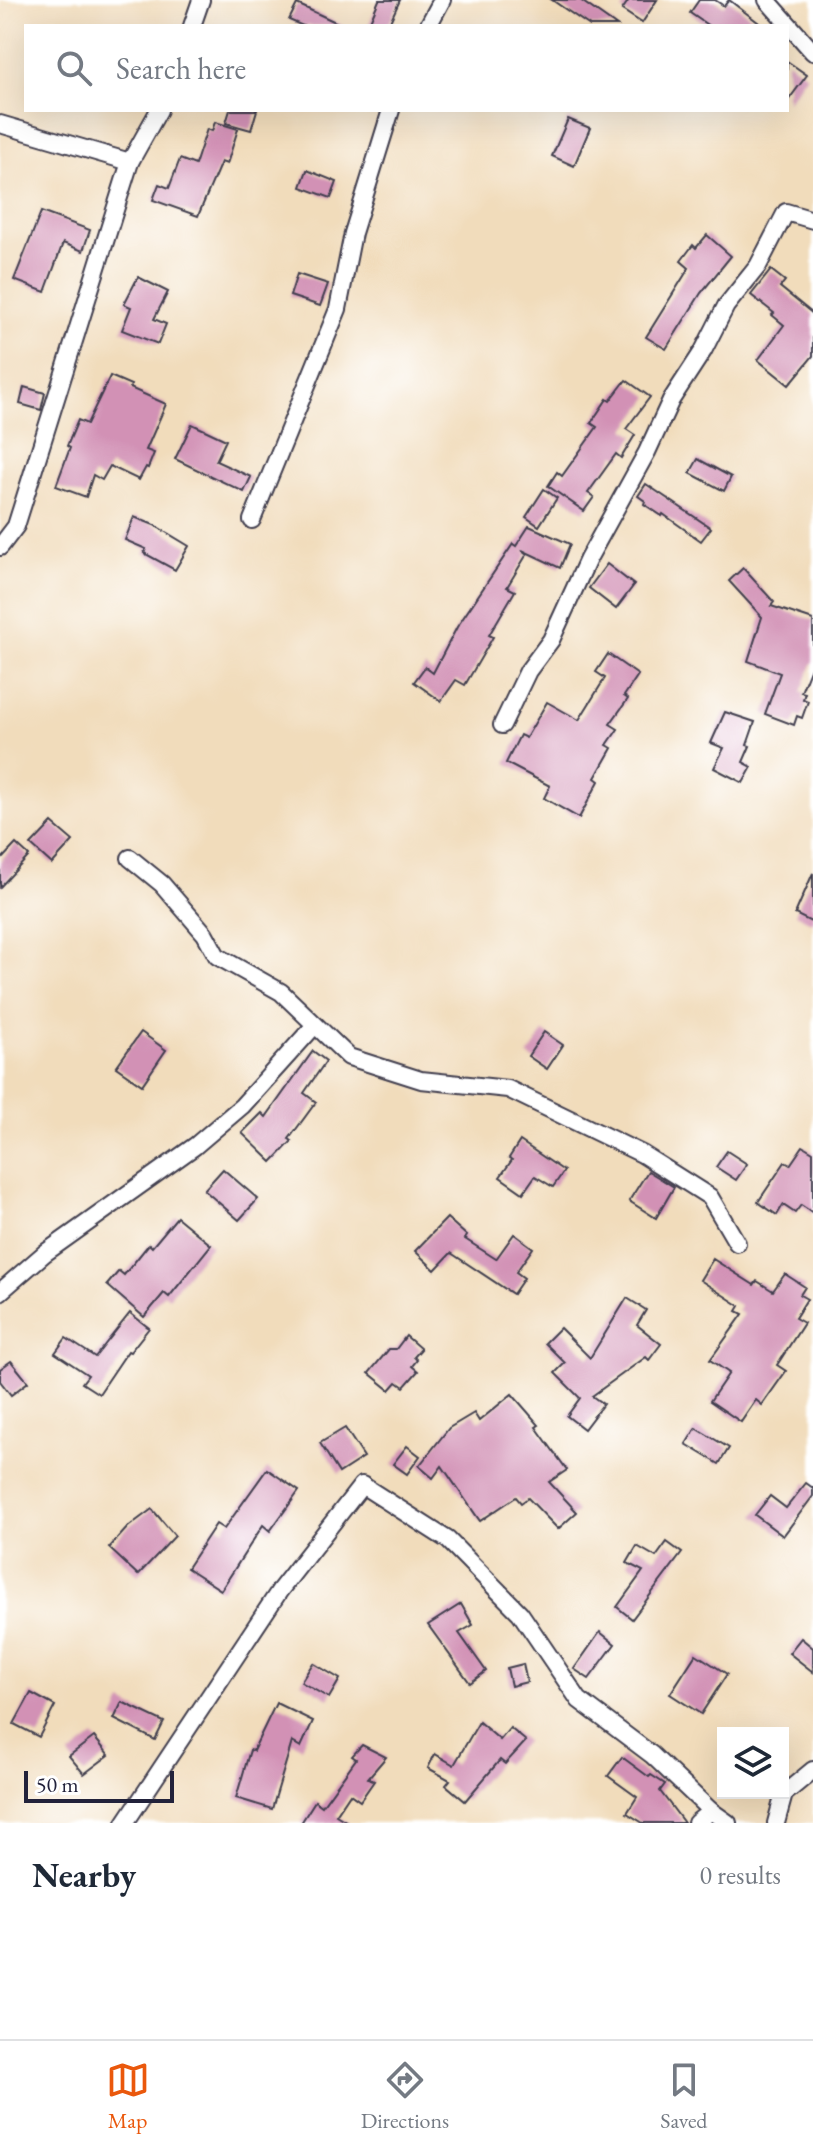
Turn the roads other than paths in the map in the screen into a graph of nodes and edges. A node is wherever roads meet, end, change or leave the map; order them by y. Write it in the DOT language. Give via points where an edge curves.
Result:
graph roads {
  1 [pos="201,0"];
  2 [pos="442,0"];
  3 [pos="767,0"];
  4 [pos="193,24"];
  5 [pos="429,24"];
  6 [pos="788,24"];
  7 [pos="789,25"];
  8 [pos="813,52"];
  9 [pos="158,112"];
  10 [pos="390,112"];
  11 [pos="0,124"];
  12 [pos="130,162"];
  13 [pos="813,220"];
  14 [pos="252,520"];
  15 [pos="0,547"];
  16 [pos="502,725"];
  17 [pos="130,858"];
  18 [pos="315,1025"];
  19 [pos="737,1243"];
  20 [pos="0,1292"];
  21 [pos="813,1770"];
  22 [pos="711,1811"];
  23 [pos="125,1823"];
  24 [pos="696,1823"];
  25 [pos="728,1823"];
  26 [pos="776,1823"];
  1 -- 4 [label="street"];
  2 -- 5 [label="street"];
  3 -- 6 [label="street"];
  7 -- 8 [label="street"];
  9 -- 12 [label="street"];
  10 -- 14 [label="street" via="353,233 338,309"];
  11 -- 12 [label="street"];
  12 -- 15 [label="street" via="16,526"];
  13 -- 16 [label="street" via="786,212 758,266 726,306 671,400 551,640 528,671"];
  17 -- 18 [label="street" via="162,884 217,956 281,992"];
  18 -- 19 [label="street" via="349,1057 421,1080 508,1089 642,1154 710,1197"];
  18 -- 20 [label="street" via="242,1106 195,1146 45,1253"];
  21 -- 26 [label="street" via="784,1794"];
  22 -- 23 [label="street" via="652,1755 579,1700 520,1613 448,1540 362,1485 280,1590"];
  22 -- 24 [label="street"];
  22 -- 25 [label="street"];
}
